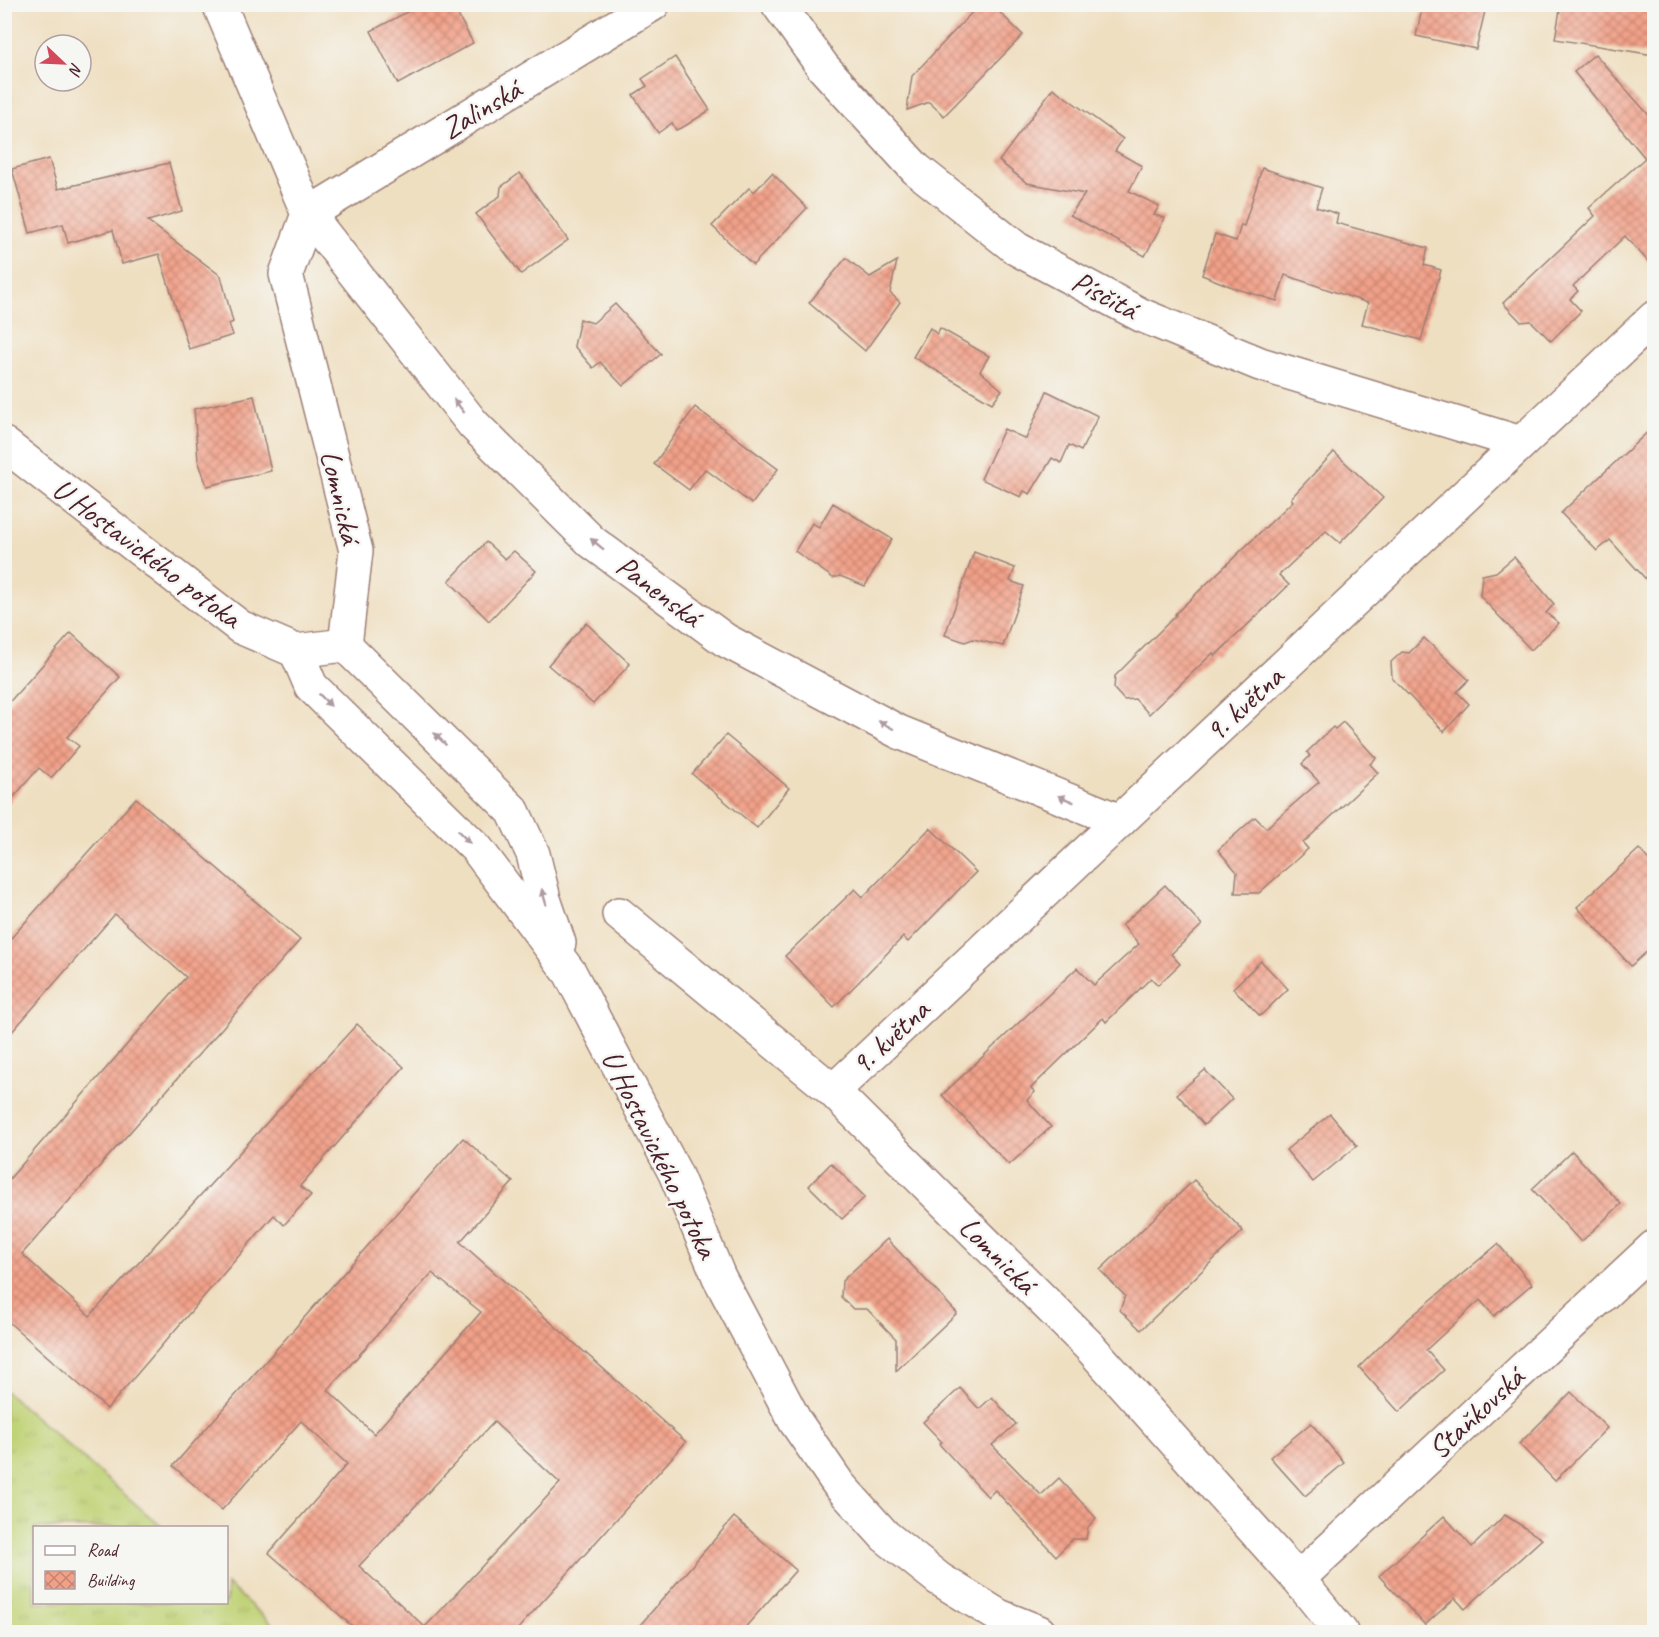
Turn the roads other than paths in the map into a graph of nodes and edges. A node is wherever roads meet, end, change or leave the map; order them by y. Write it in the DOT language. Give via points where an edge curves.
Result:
graph roads {
  1 [pos="219,4"];
  2 [pos="653,4"];
  3 [pos="778,4"];
  4 [pos="308,214"];
  5 [pos="1654,318"];
  6 [pos="4,444"];
  7 [pos="1521,444"];
  8 [pos="345,645"];
  9 [pos="296,651"];
  10 [pos="1120,821"];
  11 [pos="619,914"];
  12 [pos="570,973"];
  13 [pos="833,1091"];
  14 [pos="1654,1247"];
  15 [pos="1298,1579"];
  16 [pos="1039,1632"];
  17 [pos="1341,1632"];
  1 -- 4 [label="street"];
  2 -- 4 [label="street, Zalinská"];
  3 -- 7 [label="street, Písčitá" via="823,67 916,169 1017,249 1141,315 1260,364"];
  4 -- 8 [label="street, Lomnická" via="286,274 356,551"];
  10 -- 4 [label="street, Panenská, one-way" via="899,732 736,646 592,542 473,424"];
  5 -- 7 [label="street, 9. května"];
  6 -- 9 [label="street, U Hostavického potoka" via="240,627"];
  7 -- 10 [label="street, 9. května"];
  8 -- 9 [label="street"];
  12 -- 8 [label="street, one-way" via="533,854 513,811"];
  9 -- 12 [label="street, U Hostavického potoka, one-way" via="311,686 477,849"];
  10 -- 13 [label="street, 9. května"];
  11 -- 13 [label="street, Lomnická"];
  12 -- 16 [label="street, U Hostavického potoka" via="675,1173 719,1277 795,1421 839,1485 885,1536 939,1580 999,1616"];
  13 -- 15 [label="street, Lomnická" via="1089,1346"];
  14 -- 15 [label="street, Staňkovská"];
  15 -- 17 [label="street, Lomnická"];
}
